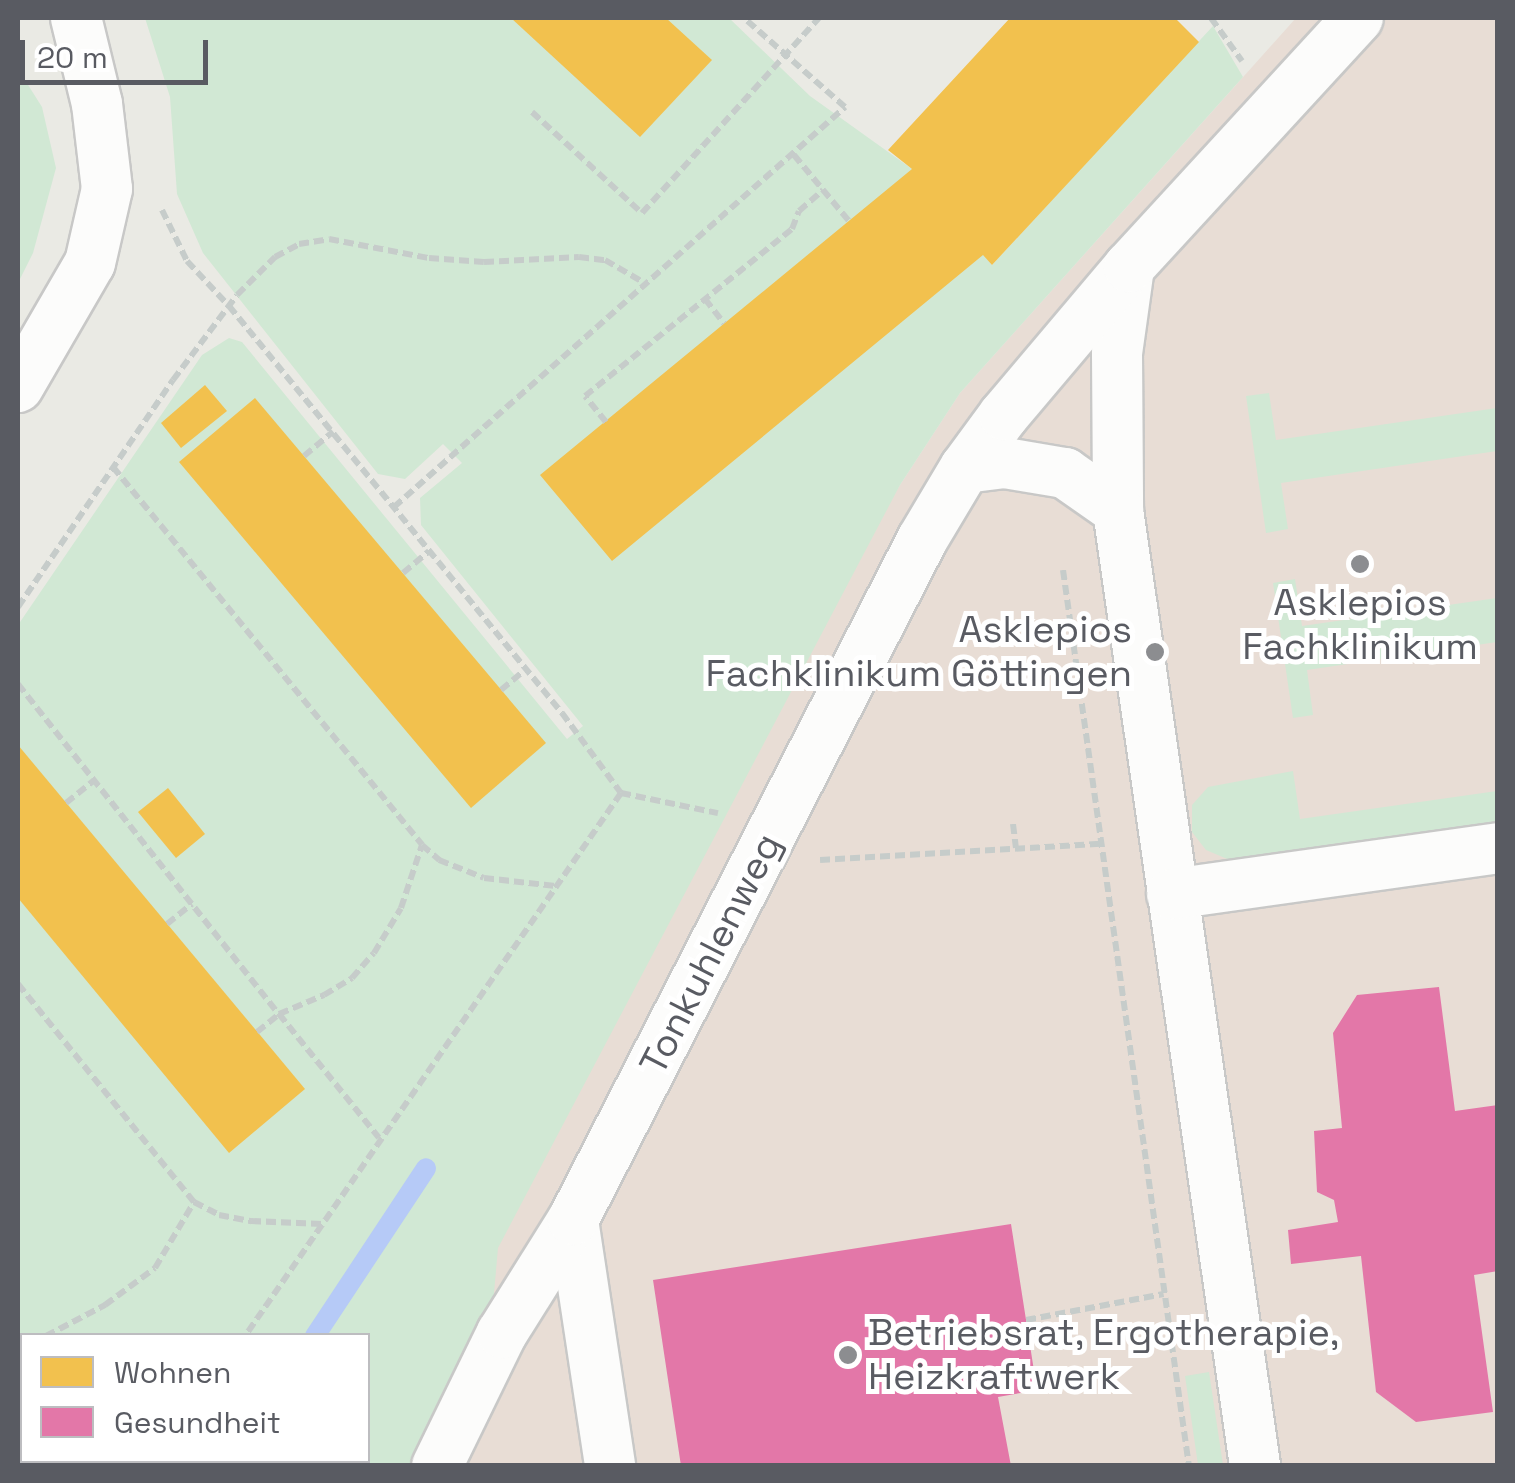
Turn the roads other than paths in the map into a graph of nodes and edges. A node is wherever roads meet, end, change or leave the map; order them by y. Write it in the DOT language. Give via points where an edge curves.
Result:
graph roads {
  1 [pos="1358,18"];
  2 [pos="69,26"];
  3 [pos="1130,267"];
  4 [pos="18,387"];
  5 [pos="965,468"];
  6 [pos="1118,510"];
  7 [pos="1498,848"];
  8 [pos="1172,894"];
  9 [pos="573,1220"];
  10 [pos="437,1466"];
  11 [pos="610,1466"];
  12 [pos="1255,1466"];
  1 -- 3 [label="street, Tonkuhlenweg"];
  2 -- 4 [label="street" via="97,104 107,190 90,262"];
  3 -- 5 [label="street, Tonkuhlenweg"];
  3 -- 6 [label="street" via="1117,354"];
  5 -- 6 [label="street" via="1005,463 1066,473"];
  5 -- 9 [label="street, Tonkuhlenweg"];
  6 -- 8 [label="street"];
  7 -- 8 [label="street"];
  8 -- 12 [label="street"];
  9 -- 10 [label="street, Tonkuhlenweg" via="502,1333"];
  9 -- 11 [label="street"];
}
